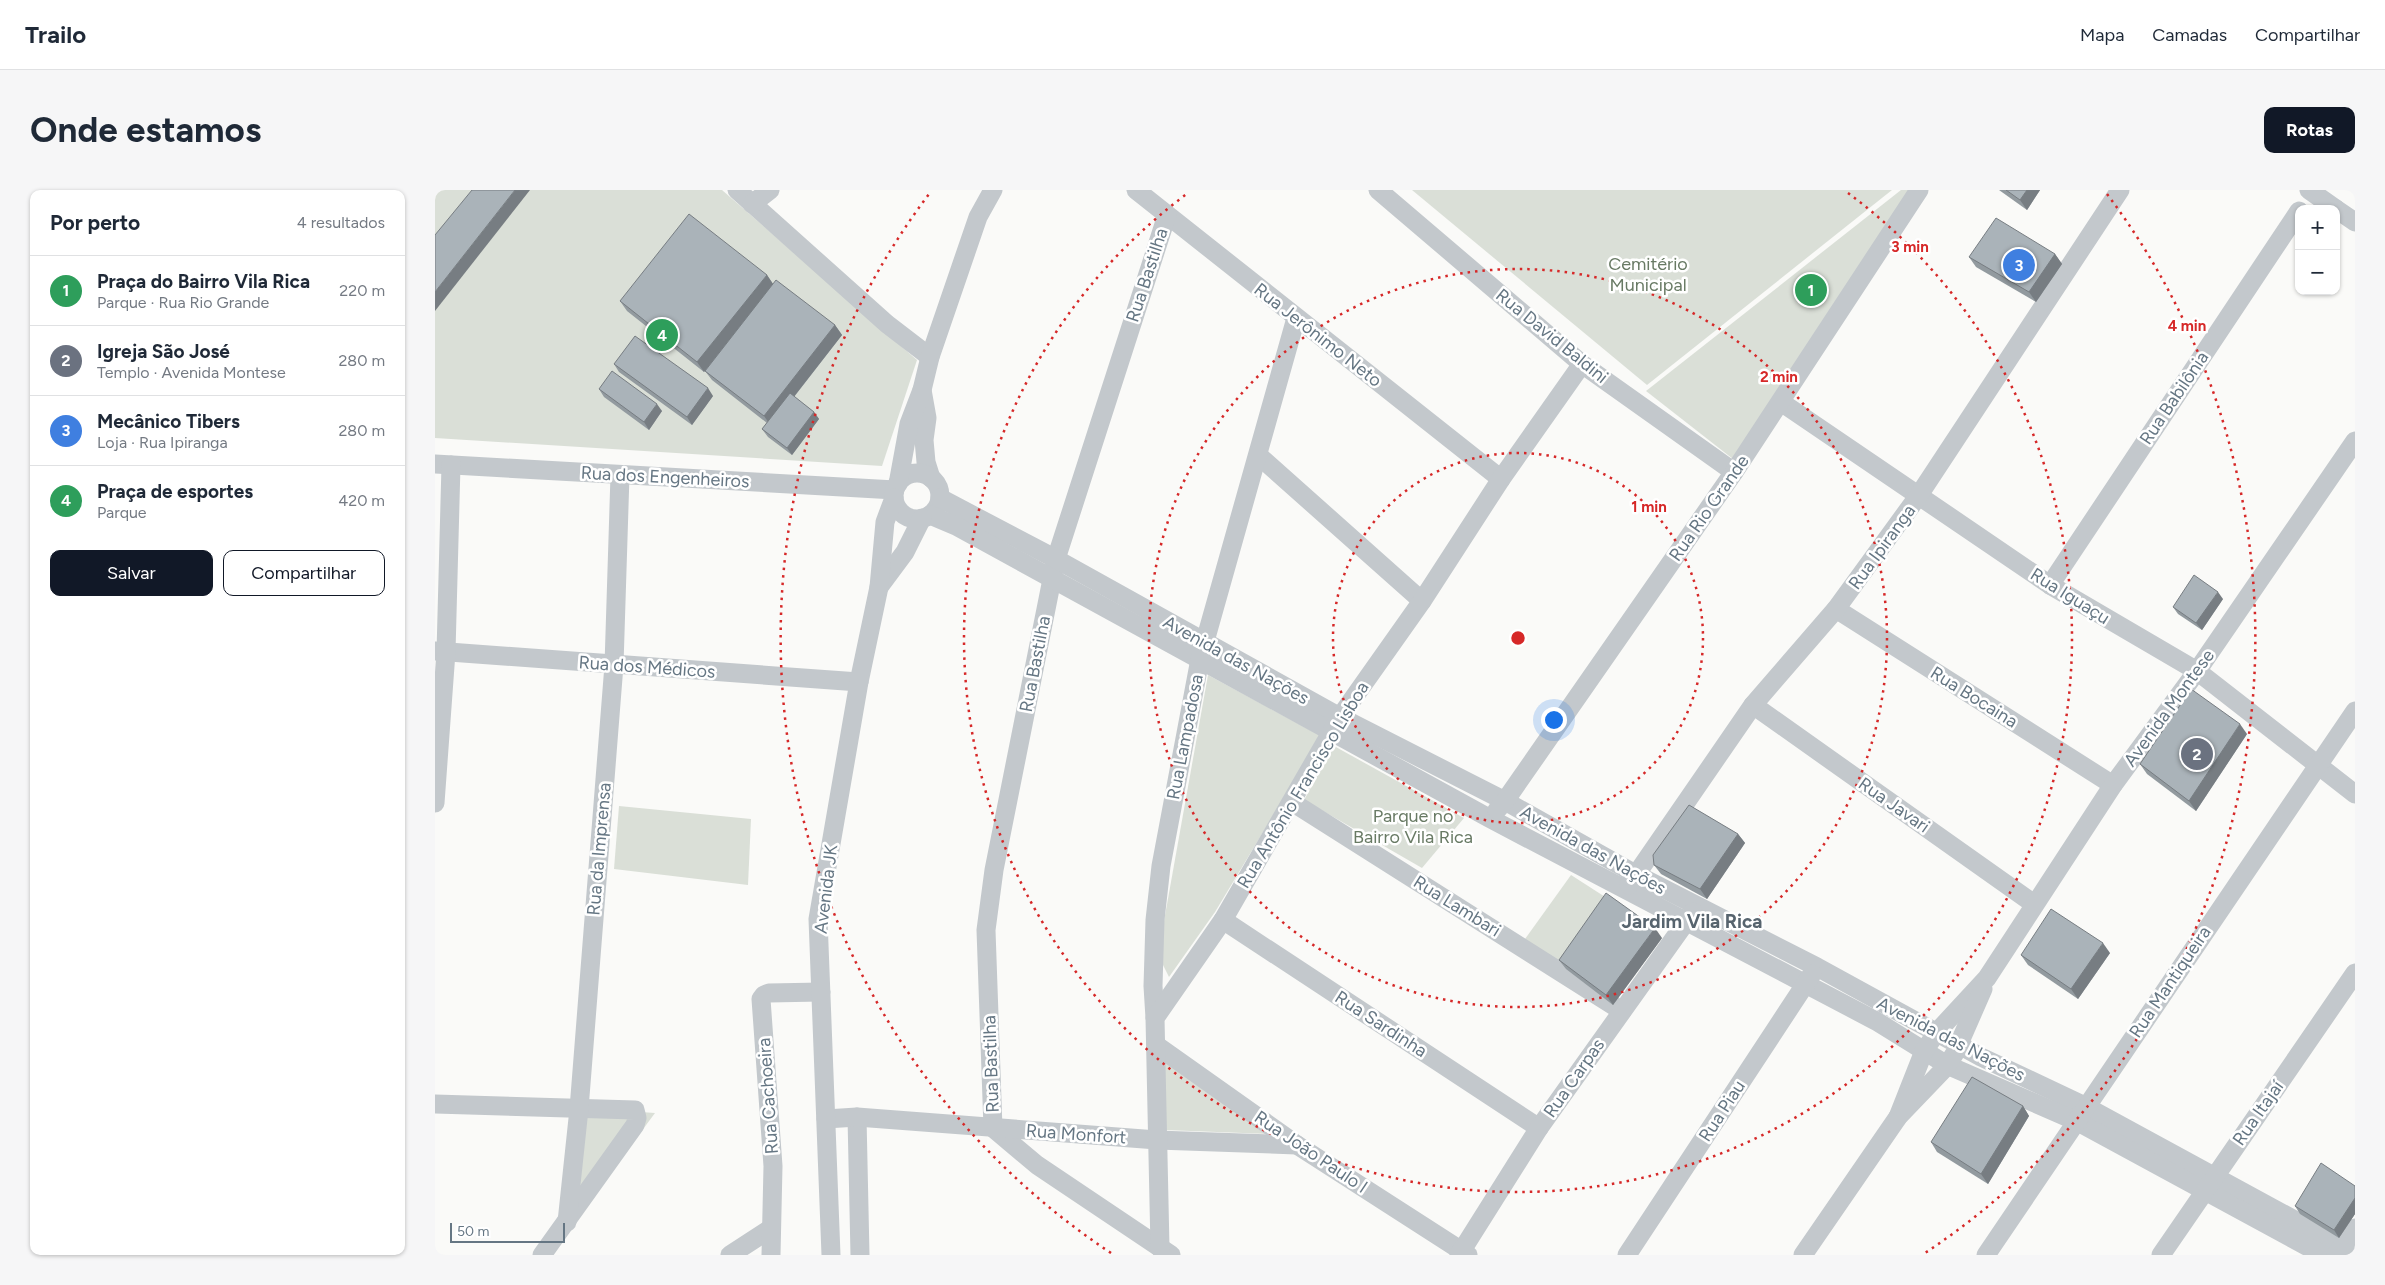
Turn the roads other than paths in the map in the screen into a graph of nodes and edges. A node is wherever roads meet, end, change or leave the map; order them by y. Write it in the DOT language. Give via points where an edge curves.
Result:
graph roads {
  1 [pos="737,190"];
  2 [pos="770,190"];
  3 [pos="993,190"];
  4 [pos="1136,190"];
  5 [pos="1377,190"];
  6 [pos="1919,190"];
  7 [pos="2120,190"];
  8 [pos="2311,191"];
  9 [pos="753,204"];
  10 [pos="2302,205"];
  11 [pos="2330,205"];
  12 [pos="2340,212"];
  13 [pos="1167,215"];
  14 [pos="2295,216"];
  15 [pos="2355,222"];
  16 [pos="1296,318"];
  17 [pos="930,357"];
  18 [pos="1582,364"];
  19 [pos="922,390"];
  20 [pos="1781,402"];
  21 [pos="2355,441"];
  22 [pos="1259,456"];
  23 [pos="443,464"];
  24 [pos="1734,472"];
  25 [pos="620,475"];
  26 [pos="931,478"];
  27 [pos="1501,479"];
  28 [pos="896,491"];
  29 [pos="1919,495"];
  30 [pos="940,498"];
  31 [pos="926,517"];
  32 [pos="1056,559"];
  33 [pos="1051,579"];
  34 [pos="2050,585"];
  35 [pos="879,587"];
  36 [pos="1422,601"];
  37 [pos="1836,609"];
  38 [pos="1203,651"];
  39 [pos="440,652"];
  40 [pos="614,665"];
  41 [pos="2197,671"];
  42 [pos="859,682"];
  43 [pos="1753,705"];
  44 [pos="2355,711"];
  45 [pos="1336,724"];
  46 [pos="2318,766"];
  47 [pos="2113,785"];
  48 [pos="2355,794"];
  49 [pos="1505,801"];
  50 [pos="1292,802"];
  51 [pos="435,803"];
  52 [pos="1489,818"];
  53 [pos="1637,875"];
  54 [pos="1625,890"];
  55 [pos="2034,904"];
  56 [pos="1691,914"];
  57 [pos="1223,920"];
  58 [pos="1817,967"];
  59 [pos="2355,972"];
  60 [pos="1987,978"];
  61 [pos="1806,983"];
  62 [pos="821,992"];
  63 [pos="1622,1011"];
  64 [pos="1155,1018"];
  65 [pos="1937,1032"];
  66 [pos="1961,1044"];
  67 [pos="1156,1045"];
  68 [pos="1923,1051"];
  69 [pos="1947,1065"];
  70 [pos="435,1104"];
  71 [pos="579,1109"];
  72 [pos="2080,1114"];
  73 [pos="1898,1116"];
  74 [pos="857,1117"];
  75 [pos="825,1119"];
  76 [pos="993,1128"];
  77 [pos="1539,1128"];
  78 [pos="1157,1140"];
  79 [pos="1297,1145"];
  80 [pos="2214,1177"];
  81 [pos="2204,1193"];
  82 [pos="567,1222"];
  83 [pos="2355,1228"];
  84 [pos="770,1229"];
  85 [pos="1165,1251"];
  86 [pos="2345,1252"];
  87 [pos="1463,1254"];
  88 [pos="542,1255"];
  89 [pos="730,1255"];
  90 [pos="771,1255"];
  91 [pos="831,1255"];
  92 [pos="860,1255"];
  93 [pos="1627,1255"];
  94 [pos="1803,1255"];
  95 [pos="1986,1255"];
  96 [pos="2161,1255"];
  97 [pos="2323,1255"];
  1 -- 9 [label="street"];
  2 -- 9 [label="street"];
  3 -- 17 [label="street, Avenida JK" via="978,217"];
  4 -- 13 [label="street, Rua Jerônimo Neto"];
  5 -- 18 [label="street, Rua David Baldini"];
  6 -- 20 [label="street, Rua Rio Grande"];
  7 -- 29 [label="street, Rua Ipiranga"];
  8 -- 10 [label="street, Rua Babilônia"];
  8 -- 11 [label="street"];
  9 -- 17 [label="street" via="887,324"];
  12 -- 15 [label="street"];
  13 -- 16 [label="street, Rua Jerônimo Neto"];
  13 -- 32 [label="street, Rua Bastilha"];
  14 -- 34 [label="street, Rua Babilônia"];
  16 -- 22 [label="street, Rua Lampadosa"];
  16 -- 27 [label="street, Rua Jerônimo Neto"];
  17 -- 19 [label="street, Avenida JK"];
  18 -- 24 [label="street, Rua David Baldini"];
  18 -- 27 [label="street, Rua Antônio Francisco Lisboa"];
  19 -- 26 [label="street, Avenida JK" via="927,418 926,462"];
  19 -- 28 [label="street, Avenida JK" via="909,424"];
  20 -- 24 [label="street, Rua Rio Grande"];
  20 -- 29 [label="street, Rua Iguaçu"];
  21 -- 41 [label="street, Avenida Montese"];
  22 -- 36 [label="street"];
  22 -- 38 [label="street, Rua Lampadosa"];
  23 -- 25 [label="street, Rua dos Engenheiros"];
  23 -- 39 [label="street"];
  24 -- 49 [label="street, Rua Rio Grande"];
  25 -- 28 [label="street, Rua dos Engenheiros"];
  25 -- 40 [label="street, Rua da Imprensa"];
  26 -- 28 [label="street" via="909,474"];
  26 -- 30 [label="street"];
  27 -- 36 [label="street, Rua Antônio Francisco Lisboa"];
  28 -- 31 [label="street" via="901,512 914,519"];
  28 -- 35 [label="street, Avenida JK" via="885,522"];
  29 -- 34 [label="street, Rua Iguaçu"];
  29 -- 37 [label="street, Rua Ipiranga"];
  30 -- 31 [label="street" via="939,504"];
  30 -- 32 [label="street, Avenida das Nações"];
  31 -- 33 [label="street, Avenida das Nações" via="956,526"];
  31 -- 35 [label="street, Avenida JK"];
  32 -- 33 [label="street, Rua Bastilha"];
  32 -- 38 [label="street, Avenida das Nações"];
  33 -- 38 [label="street, Avenida das Nações"];
  33 -- 76 [label="street, Rua Bastilha" via="987,910"];
  34 -- 41 [label="street, Rua Iguaçu"];
  35 -- 42 [label="street, Avenida JK"];
  36 -- 45 [label="street, Rua Antônio Francisco Lisboa"];
  37 -- 43 [label="street, Rua Ipiranga"];
  37 -- 47 [label="street, Rua Bocaina"];
  38 -- 45 [label="street, Avenida das Nações"];
  38 -- 64 [label="street, Rua Lampadosa" via="1159,884 1153,986"];
  39 -- 40 [label="street, Rua dos Médicos"];
  39 -- 51 [label="street"];
  40 -- 42 [label="street, Rua dos Médicos"];
  40 -- 71 [label="street, Rua da Imprensa"];
  41 -- 46 [label="street, Rua Iguaçu"];
  41 -- 47 [label="street, Avenida Montese"];
  42 -- 62 [label="street, Avenida JK" via="818,919"];
  43 -- 53 [label="street, Rua Ipiranga"];
  43 -- 55 [label="street, Rua Javari"];
  44 -- 46 [label="street, Rua Mantiqueira"];
  45 -- 49 [label="street, Avenida das Nações"];
  45 -- 50 [label="street, Rua Antônio Francisco Lisboa"];
  45 -- 52 [label="street, Avenida das Nações"];
  46 -- 48 [label="street, Rua Iguaçu"];
  46 -- 72 [label="street, Rua Mantiqueira"];
  47 -- 55 [label="street, Avenida Montese"];
  49 -- 52 [label="street, Rua Rio Grande"];
  49 -- 53 [label="street, Avenida das Nações"];
  50 -- 57 [label="street, Rua Antônio Francisco Lisboa"];
  50 -- 63 [label="street, Rua Lambari"];
  52 -- 54 [label="street, Avenida das Nações"];
  53 -- 54 [label="street, Rua Ipiranga"];
  53 -- 56 [label="street, Avenida das Nações"];
  54 -- 56 [label="street, Avenida das Nações"];
  55 -- 60 [label="street, Avenida Montese"];
  56 -- 58 [label="street, Avenida das Nações"];
  56 -- 61 [label="street, Avenida das Nações"];
  56 -- 63 [label="street, Rua Carpas"];
  57 -- 64 [label="street, Rua Antônio Francisco Lisboa"];
  57 -- 77 [label="street, Rua Sardinha"];
  58 -- 61 [label="street, Rua Piau"];
  58 -- 65 [label="street, Avenida das Nações"];
  59 -- 80 [label="street, Rua Itajaí"];
  60 -- 65 [label="street, Avenida Montese"];
  60 -- 66 [label="street, Avenida Montese"];
  61 -- 68 [label="street, Avenida das Nações"];
  61 -- 93 [label="street, Rua Piau"];
  62 -- 75 [label="street, Avenida JK"];
  62 -- 84 [label="street, Rua Cachoeira" via="769,994 761,999 773,1166"];
  63 -- 77 [label="street, Rua Carpas"];
  64 -- 67 [label="street"];
  65 -- 66 [label="street, Avenida das Nações"];
  65 -- 68 [label="street, Avenida Montese"];
  66 -- 69 [label="street, Avenida Montese"];
  66 -- 72 [label="street, Avenida das Nações"];
  67 -- 78 [label="street"];
  67 -- 79 [label="street, Rua João Paulo I"];
  68 -- 69 [label="street, Avenida das Nações"];
  68 -- 73 [label="street, Avenida Montese"];
  69 -- 72 [label="street, Avenida das Nações"];
  69 -- 73 [label="street, Avenida Montese"];
  70 -- 71 [label="street"];
  71 -- 82 [label="street, Rua da Imprensa"];
  71 -- 82 [label="street" via="635,1110 637,1118"];
  72 -- 80 [label="street, Avenida das Nações"];
  72 -- 81 [label="street, Avenida das Nações"];
  72 -- 95 [label="street, Rua Mantiqueira"];
  73 -- 94 [label="street, Avenida Montese"];
  74 -- 75 [label="street, Rua Monfort"];
  74 -- 76 [label="street, Rua Monfort"];
  74 -- 92 [label="street"];
  75 -- 91 [label="street, Avenida JK"];
  76 -- 78 [label="street, Rua Monfort"];
  76 -- 85 [label="street" via="1037,1165"];
  77 -- 87 [label="street, Rua Carpas"];
  78 -- 79 [label="street, Rua Monfort"];
  78 -- 85 [label="street"];
  79 -- 87 [label="street, Rua João Paulo I"];
  80 -- 81 [label="street, Rua Itajaí"];
  80 -- 86 [label="street, Avenida das Nações"];
  81 -- 96 [label="street, Rua Itajaí"];
  81 -- 97 [label="street, Avenida das Nações"];
  82 -- 88 [label="street"];
  83 -- 86 [label="street"];
  84 -- 89 [label="street"];
  84 -- 90 [label="street, Rua Cachoeira"];
}
